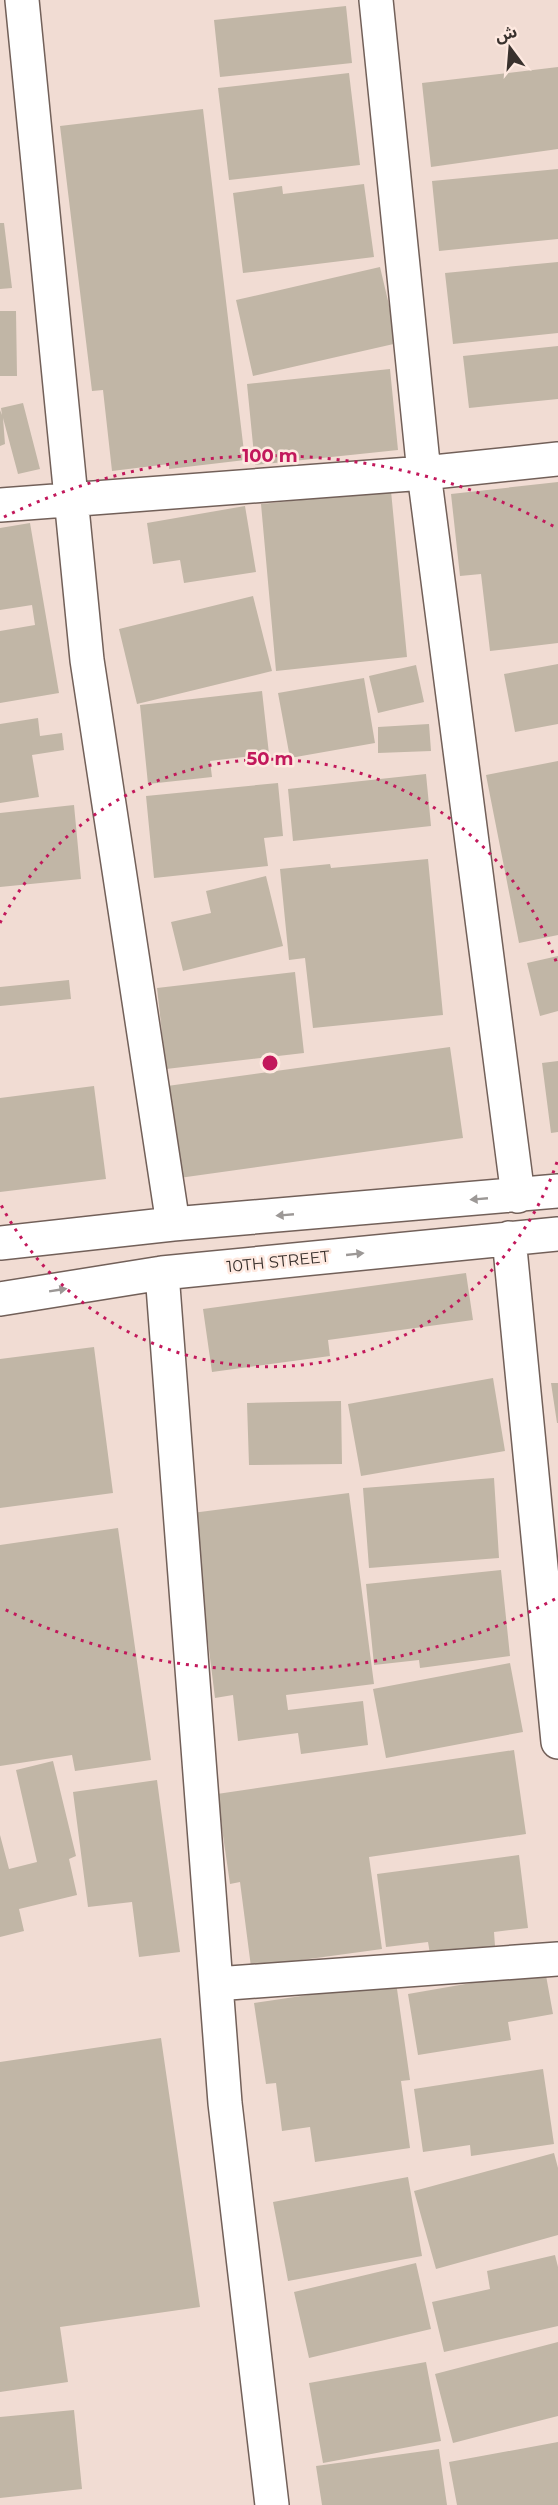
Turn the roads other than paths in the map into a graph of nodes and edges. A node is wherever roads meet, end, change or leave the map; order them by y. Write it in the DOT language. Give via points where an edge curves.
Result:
graph roads {
  1 [pos="22,0"];
  2 [pos="376,0"];
  3 [pos="558,459"];
  4 [pos="424,473"];
  5 [pos="72,498"];
  6 [pos="0,505"];
  7 [pos="558,1191"];
  8 [pos="518,1196"];
  9 [pos="173,1224"];
  10 [pos="558,1233"];
  11 [pos="509,1238"];
  12 [pos="0,1243"];
  13 [pos="162,1273"];
  14 [pos="0,1299"];
  15 [pos="558,1742"];
  16 [pos="558,1959"];
  17 [pos="216,1984"];
  18 [pos="272,2505"];
  1 -- 5 [label="street"];
  2 -- 4 [label="street"];
  3 -- 4 [label="street"];
  4 -- 5 [label="street"];
  4 -- 8 [label="street"];
  5 -- 6 [label="street"];
  5 -- 9 [label="street" via="87,660"];
  7 -- 8 [label="street"];
  8 -- 9 [label="street, one-way"];
  9 -- 12 [label="street"];
  10 -- 11 [label="street, 10TH STREET"];
  13 -- 11 [label="street, 10TH STREET, one-way"];
  11 -- 15 [label="street"];
  14 -- 13 [label="street, 10TH STREET, one-way"];
  13 -- 17 [label="street"];
  16 -- 17 [label="street"];
  17 -- 18 [label="street" via="225,2103"];
}
